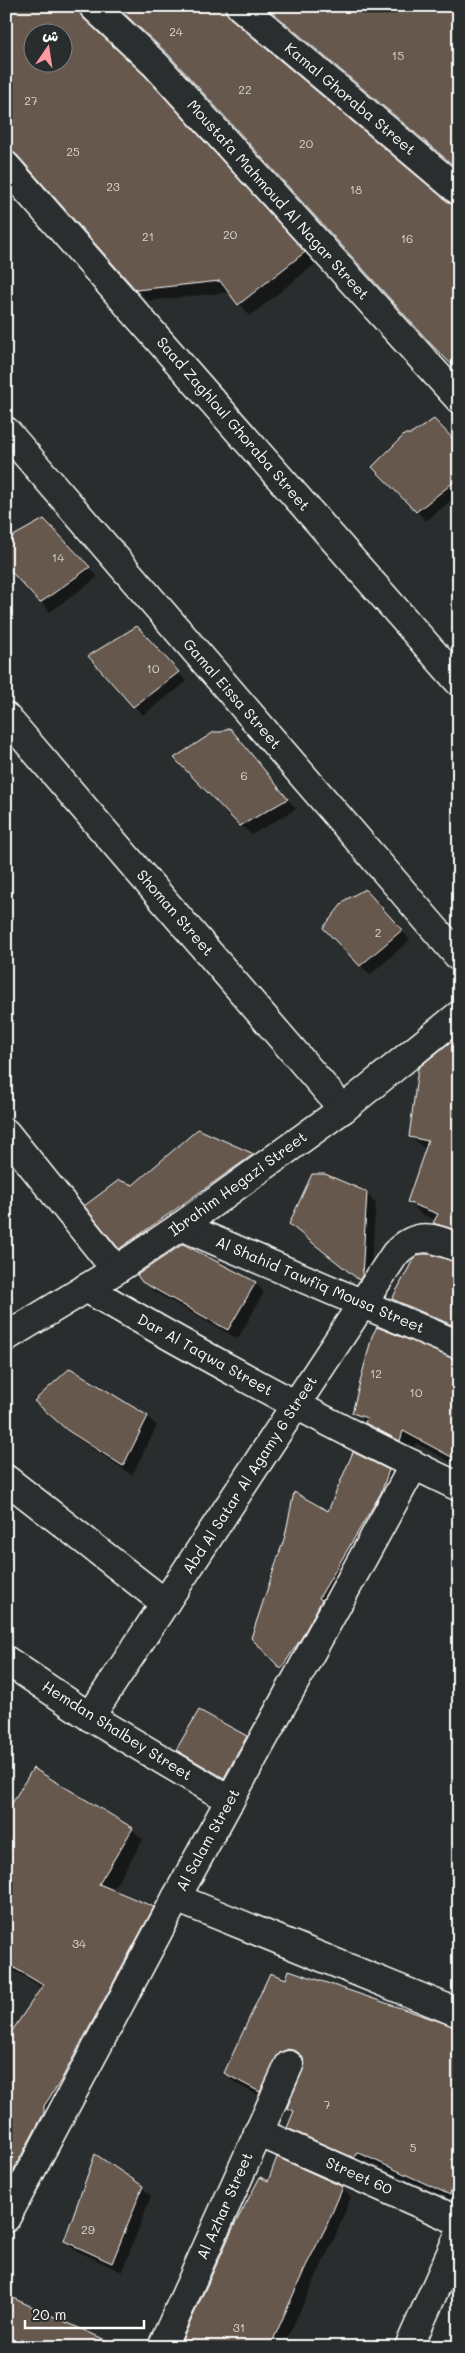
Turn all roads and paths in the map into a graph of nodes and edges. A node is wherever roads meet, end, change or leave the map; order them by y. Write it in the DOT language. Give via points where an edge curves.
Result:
graph roads {
  1 [pos="93,6"];
  2 [pos="240,6"];
  3 [pos="6,166"];
  4 [pos="459,191"];
  5 [pos="459,399"];
  6 [pos="6,431"];
  7 [pos="459,682"];
  8 [pos="6,717"];
  9 [pos="459,957"];
  10 [pos="459,1015"];
  11 [pos="343,1109"];
  12 [pos="6,1133"];
  13 [pos="181,1226"];
  14 [pos="459,1248"];
  15 [pos="116,1270"];
  16 [pos="86,1288"];
  17 [pos="362,1303"];
  18 [pos="6,1337"];
  19 [pos="459,1345"];
  20 [pos="295,1406"];
  21 [pos="414,1465"];
  22 [pos="6,1479"];
  23 [pos="459,1487"];
  24 [pos="165,1603"];
  25 [pos="6,1660"];
  26 [pos="90,1718"];
  27 [pos="230,1800"];
  28 [pos="176,1898"];
  29 [pos="459,2013"];
  30 [pos="289,2065"];
  31 [pos="258,2132"];
  32 [pos="6,2218"];
  33 [pos="459,2221"];
  34 [pos="459,2235"];
  35 [pos="162,2347"];
  36 [pos="409,2347"];
  1 -- 5 [label="street, Moustafa Mahmoud Al Nagar Street" via="156,64"];
  2 -- 4 [label="street, Kamal Ghoraba Street"];
  3 -- 7 [label="street, Saad Zaghloul Ghoraba Street"];
  6 -- 9 [label="street, Gamal Eissa Street"];
  8 -- 11 [label="street, Shoman Street"];
  10 -- 11 [label="street, Ibrahim Hegazi Street"];
  11 -- 13 [label="street, Ibrahim Hegazi Street"];
  12 -- 15 [label="street"];
  13 -- 15 [label="street, Ibrahim Hegazi Street"];
  13 -- 17 [label="street, Al Shahid Tawfiq Mousa Street"];
  14 -- 17 [label="street, Abd Al Satar Al Agamy 6 Street" via="430,1238 404,1244"];
  15 -- 16 [label="street, Ibrahim Hegazi Street"];
  16 -- 18 [label="street, Ibrahim Hegazi Street"];
  16 -- 20 [label="street, Dar Al Taqwa Street"];
  17 -- 19 [label="street, Al Shahid Tawfiq Mousa Street"];
  17 -- 20 [label="street, Abd Al Satar Al Agamy 6 Street"];
  20 -- 21 [label="street, Dar Al Taqwa Street"];
  20 -- 24 [label="street, Abd Al Satar Al Agamy 6 Street"];
  21 -- 23 [label="street, Dar Al Taqwa Street"];
  21 -- 27 [label="street, Al Salam Street"];
  22 -- 24 [label="street"];
  24 -- 26 [label="street, Abd Al Satar Al Agamy 6 Street"];
  25 -- 26 [label="street, Hemdan Shalbey Street"];
  26 -- 27 [label="street, Hemdan Shalbey Street"];
  27 -- 28 [label="street, Al Salam Street"];
  28 -- 29 [label="street"];
  28 -- 32 [label="street, Al Salam Street"];
  30 -- 31 [label="street, Al Azhar Street"];
  31 -- 33 [label="street, Street 60"];
  31 -- 35 [label="street, Al Azhar Street"];
  34 -- 36 [label="street"];
}
